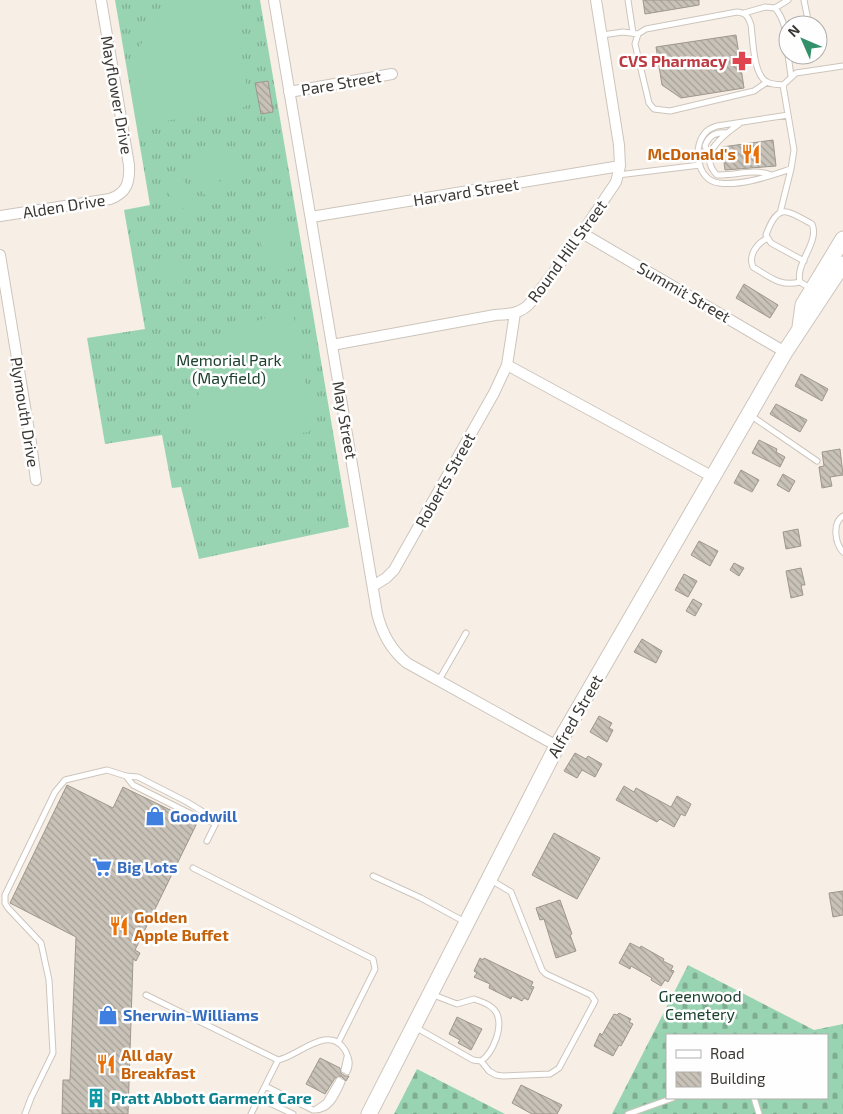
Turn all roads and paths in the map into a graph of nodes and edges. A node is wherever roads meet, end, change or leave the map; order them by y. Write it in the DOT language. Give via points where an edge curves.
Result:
graph roads {
  1 [pos="101,0"];
  2 [pos="274,0"];
  3 [pos="596,0"];
  4 [pos="628,0"];
  5 [pos="788,0"];
  6 [pos="804,0"];
  7 [pos="775,8"];
  8 [pos="744,13"];
  9 [pos="781,15"];
  10 [pos="807,15"];
  11 [pos="636,34"];
  12 [pos="602,35"];
  13 [pos="790,65"];
  14 [pos="843,66"];
  15 [pos="392,74"];
  16 [pos="791,76"];
  17 [pos="767,82"];
  18 [pos="783,85"];
  19 [pos="289,92"];
  20 [pos="788,115"];
  21 [pos="741,122"];
  22 [pos="727,133"];
  23 [pos="709,156"];
  24 [pos="700,165"];
  25 [pos="791,169"];
  26 [pos="619,171"];
  27 [pos="771,176"];
  28 [pos="125,190"];
  29 [pos="780,213"];
  30 [pos="0,216"];
  31 [pos="311,217"];
  32 [pos="582,233"];
  33 [pos="768,238"];
  34 [pos="843,239"];
  35 [pos="0,255"];
  36 [pos="804,261"];
  37 [pos="843,264"];
  38 [pos="806,286"];
  39 [pos="516,313"];
  40 [pos="800,328"];
  41 [pos="332,345"];
  42 [pos="785,352"];
  43 [pos="507,365"];
  44 [pos="749,414"];
  45 [pos="817,461"];
  46 [pos="712,477"];
  47 [pos="36,480"];
  48 [pos="843,516"];
  49 [pos="843,552"];
  50 [pos="373,586"];
  51 [pos="466,633"];
  52 [pos="438,681"];
  53 [pos="557,746"];
  54 [pos="126,776"];
  55 [pos="216,823"];
  56 [pos="207,840"];
  57 [pos="193,868"];
  58 [pos="373,876"];
  59 [pos="490,880"];
  60 [pos="468,923"];
  61 [pos="431,994"];
  62 [pos="146,995"];
  63 [pos="414,1027"];
  64 [pos="338,1043"];
  65 [pos="278,1060"];
  66 [pos="481,1061"];
  67 [pos="345,1071"];
  68 [pos="341,1081"];
  69 [pos="265,1086"];
  70 [pos="259,1098"];
  71 [pos="670,1099"];
  72 [pos="754,1099"];
  73 [pos="310,1110"];
  74 [pos="25,1114"];
  75 [pos="251,1114"];
  76 [pos="293,1114"];
  77 [pos="369,1114"];
  78 [pos="628,1114"];
  79 [pos="759,1114"];
  1 -- 28 [label="street, Mayflower Drive" via="129,165 129,181"];
  2 -- 19 [label="street, May Street"];
  3 -- 12 [label="street, Round Hill Street"];
  4 -- 11 [label="lane"];
  5 -- 7 [label="lane"];
  6 -- 10 [label="lane"];
  7 -- 8 [label="lane" via="765,7"];
  7 -- 9 [label="lane"];
  8 -- 11 [label="lane" via="646,29"];
  8 -- 17 [label="lane" via="751,25 758,72"];
  11 -- 12 [label="lane"];
  11 -- 17 [label="lane" via="635,44 648,103 654,109 670,111 754,91"];
  12 -- 26 [label="street, Round Hill Street" via="620,145"];
  13 -- 16 [label="lane"];
  14 -- 16 [label="lane"];
  15 -- 19 [label="street, Pare Street"];
  16 -- 18 [label="lane"];
  17 -- 18 [label="lane"];
  18 -- 20 [label="lane"];
  19 -- 31 [label="street, May Street"];
  20 -- 21 [label="lane"];
  20 -- 25 [label="lane" via="794,150"];
  21 -- 22 [label="lane"];
  21 -- 24 [label="lane" via="708,130 699,144"];
  22 -- 23 [label="lane"];
  22 -- 23 [label="lane" via="718,132 707,140 705,146"];
  23 -- 27 [label="lane" via="709,163 717,175 762,171"];
  24 -- 26 [label="lane"];
  24 -- 27 [label="lane" via="708,180 718,183"];
  25 -- 27 [label="lane"];
  25 -- 29 [label="lane"];
  26 -- 31 [label="street, Harvard Street"];
  26 -- 32 [label="street, Round Hill Street" via="611,190"];
  28 -- 30 [label="street, Alden Drive" via="110,199"];
  29 -- 33 [label="lane" via="774,216 766,235"];
  29 -- 36 [label="lane" via="790,212 812,224 814,230"];
  31 -- 41 [label="street, May Street"];
  32 -- 39 [label="street, Round Hill Street" via="531,302"];
  32 -- 42 [label="street, Summit Street"];
  33 -- 36 [label="lane" via="771,243"];
  33 -- 38 [label="lane" via="753,253 753,266 783,284"];
  34 -- 38 [label="main road, Alfred Street"];
  35 -- 47 [label="street, Plymouth Drive"];
  36 -- 38 [label="lane" via="800,272"];
  37 -- 40 [label="main road, Alfred Street"];
  38 -- 40 [label="main road, Alfred Street"];
  39 -- 41 [label="street, Round Hill Street"];
  39 -- 43 [label="street, Roberts Street"];
  40 -- 42 [label="main road, Alfred Street"];
  41 -- 50 [label="street, May Street"];
  42 -- 44 [label="main road, Alfred Street"];
  43 -- 46 [label="street"];
  43 -- 50 [label="street, Roberts Street" via="394,570"];
  44 -- 45 [label="lane"];
  44 -- 46 [label="main road, Alfred Street"];
  46 -- 53 [label="main road, Alfred Street"];
  48 -- 49 [label="lane" via="836,529"];
  50 -- 52 [label="street, May Street" via="380,624 391,646 407,663"];
  51 -- 52 [label="lane"];
  52 -- 53 [label="street, May Street"];
  53 -- 59 [label="main road, Alfred Street"];
  54 -- 55 [label="lane" via="133,785 201,819"];
  54 -- 55 [label="lane" via="138,777 179,798"];
  54 -- 74 [label="lane" via="107,770 65,780 55,792 5,895 8,908 41,943 49,980 54,1053"];
  55 -- 56 [label="lane"];
  57 -- 64 [label="lane" via="373,958 375,969"];
  58 -- 60 [label="lane"];
  59 -- 60 [label="main road, Alfred Street"];
  59 -- 66 [label="lane" via="511,892 542,970 591,995 594,1001 556,1072 503,1076 492,1072"];
  60 -- 61 [label="main road, Alfred Street"];
  61 -- 63 [label="main road, Alfred Street"];
  61 -- 66 [label="lane" via="457,1004 474,999 494,1010 498,1032 488,1056"];
  62 -- 65 [label="lane"];
  63 -- 66 [label="lane" via="473,1060"];
  63 -- 77 [label="main road, Alfred Street"];
  64 -- 65 [label="lane" via="325,1039 309,1044 291,1057"];
  64 -- 67 [label="lane" via="344,1047 350,1065"];
  65 -- 69 [label="lane"];
  68 -- 73 [label="lane" via="324,1105"];
  69 -- 70 [label="lane"];
  69 -- 73 [label="lane"];
  70 -- 75 [label="lane"];
  70 -- 76 [label="lane"];
  71 -- 78 [label="lane"];
  72 -- 79 [label="lane"];
}
